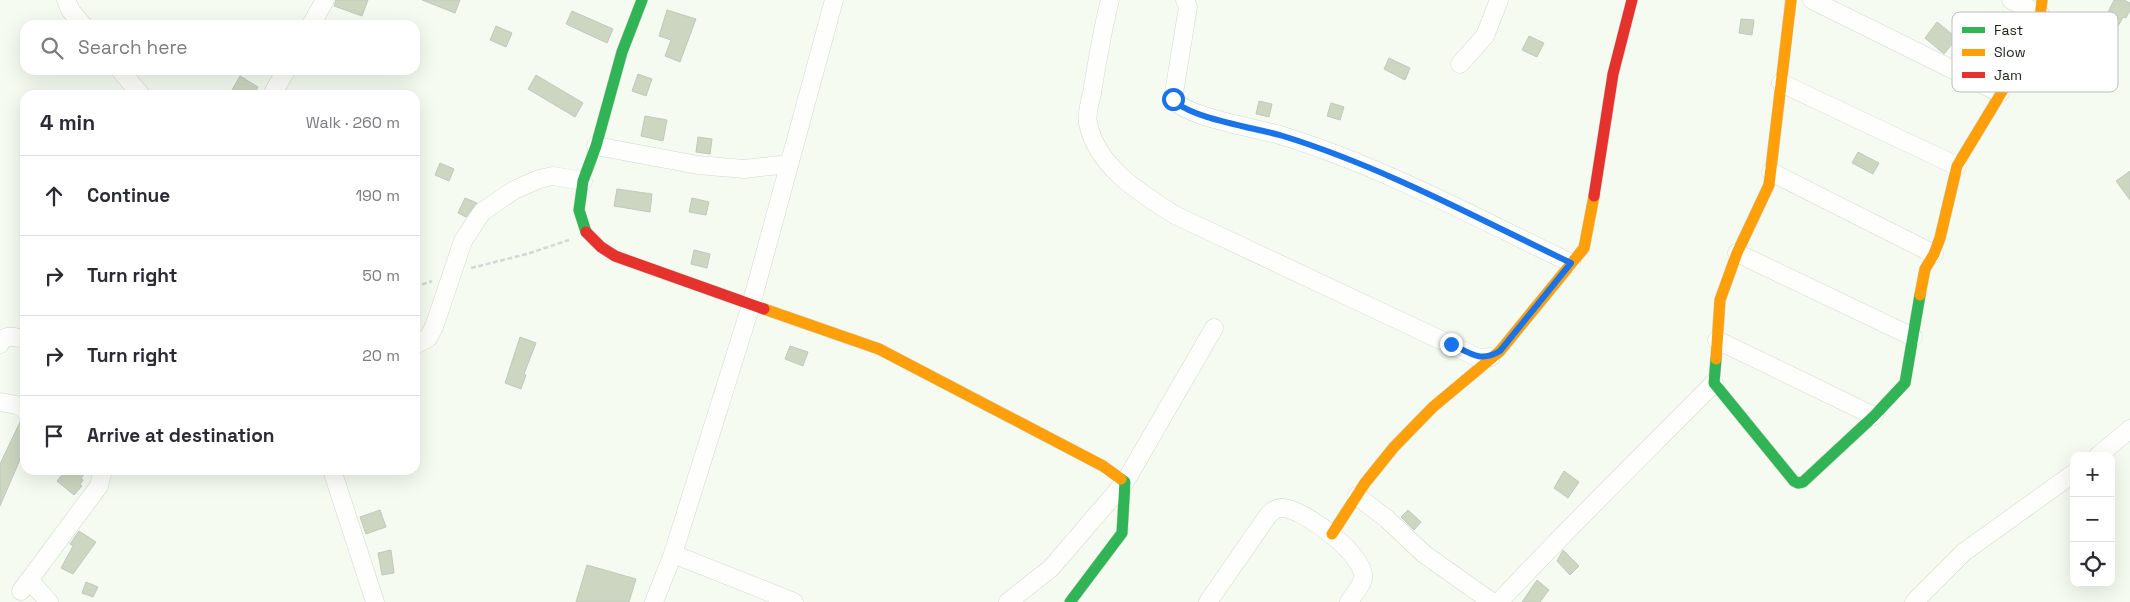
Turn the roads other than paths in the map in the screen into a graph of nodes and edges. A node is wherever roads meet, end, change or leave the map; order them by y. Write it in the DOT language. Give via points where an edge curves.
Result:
graph roads {
  1 [pos="66,0"];
  2 [pos="324,0"];
  3 [pos="642,0"];
  4 [pos="834,0"];
  5 [pos="1110,0"];
  6 [pos="1185,0"];
  7 [pos="1499,0"];
  8 [pos="1632,0"];
  9 [pos="1791,0"];
  10 [pos="1812,0"];
  11 [pos="2011,0"];
  12 [pos="2041,7"];
  13 [pos="79,20"];
  14 [pos="314,20"];
  15 [pos="1460,64"];
  16 [pos="1952,69"];
  17 [pos="124,75"];
  18 [pos="283,75"];
  19 [pos="1782,83"];
  20 [pos="137,90"];
  21 [pos="275,90"];
  22 [pos="2000,93"];
  23 [pos="596,146"];
  24 [pos="789,164"];
  25 [pos="1957,166"];
  26 [pos="1771,172"];
  27 [pos="583,182"];
  28 [pos="1737,253"];
  29 [pos="1934,254"];
  30 [pos="1571,263"];
  31 [pos="751,305"];
  32 [pos="1214,328"];
  33 [pos="20,338"];
  34 [pos="1913,338"];
  35 [pos="1717,340"];
  36 [pos="420,342"];
  37 [pos="0,344"];
  38 [pos="1490,357"];
  39 [pos="1714,383"];
  40 [pos="0,402"];
  41 [pos="20,407"];
  42 [pos="1874,416"];
  43 [pos="2130,429"];
  44 [pos="2103,452"];
  45 [pos="102,475"];
  46 [pos="334,475"];
  47 [pos="2070,476"];
  48 [pos="1125,482"];
  49 [pos="1357,496"];
  50 [pos="1332,534"];
  51 [pos="673,554"];
  52 [pos="49,602"];
  53 [pos="375,602"];
  54 [pos="654,602"];
  55 [pos="794,602"];
  56 [pos="1008,602"];
  57 [pos="1070,602"];
  58 [pos="1208,602"];
  59 [pos="1348,602"];
  60 [pos="1492,602"];
  61 [pos="1499,602"];
  62 [pos="1914,602"];
  1 -- 13 [label="street"];
  2 -- 14 [label="street"];
  3 -- 23 [label="street" via="622,52"];
  4 -- 24 [label="street"];
  5 -- 38 [label="street" via="1087,122 1106,159 1131,186 1175,215 1479,358"];
  6 -- 30 [label="street" via="1188,7 1173,99 1178,106 1283,136 1355,162"];
  7 -- 15 [label="street" via="1485,36"];
  8 -- 30 [label="street" via="1613,74 1589,230 1584,248"];
  9 -- 19 [label="street"];
  10 -- 16 [label="street"];
  11 -- 12 [label="street"];
  17 -- 20 [label="street"];
  18 -- 21 [label="street"];
  19 -- 25 [label="street"];
  19 -- 26 [label="street"];
  22 -- 25 [label="street"];
  23 -- 24 [label="street" via="707,166 744,169"];
  23 -- 27 [label="street"];
  24 -- 31 [label="street"];
  25 -- 29 [label="street"];
  26 -- 28 [label="street" via="1769,185"];
  26 -- 29 [label="street"];
  27 -- 31 [label="street" via="579,210 587,234 601,248 661,274"];
  27 -- 36 [label="street" via="553,176 539,179 514,190 482,212 463,241 434,328 428,338"];
  28 -- 34 [label="street"];
  28 -- 35 [label="street" via="1720,300"];
  29 -- 34 [label="street" via="1925,269"];
  30 -- 38 [label="street" via="1500,351"];
  31 -- 48 [label="street" via="879,349 1103,466"];
  31 -- 51 [label="street"];
  32 -- 48 [label="street"];
  33 -- 37 [label="street" via="7,337"];
  34 -- 42 [label="street" via="1905,383"];
  35 -- 39 [label="street"];
  35 -- 42 [label="street"];
  38 -- 49 [label="street" via="1424,415 1370,476"];
  39 -- 42 [label="street" via="1798,483 1803,482"];
  39 -- 61 [label="street"];
  40 -- 41 [label="street"];
  43 -- 44 [label="street"];
  45 -- 52 [label="street" via="99,486 26,586"];
  46 -- 53 [label="street"];
  47 -- 62 [label="street" via="1964,552"];
  48 -- 56 [label="street" via="1051,568"];
  48 -- 57 [label="street" via="1122,533"];
  49 -- 50 [label="street"];
  49 -- 60 [label="street" via="1424,554"];
  50 -- 58 [label="street" via="1293,510 1281,507 1273,510"];
  50 -- 59 [label="street" via="1351,553 1362,572 1363,579"];
  51 -- 54 [label="street"];
  51 -- 55 [label="street"];
}
